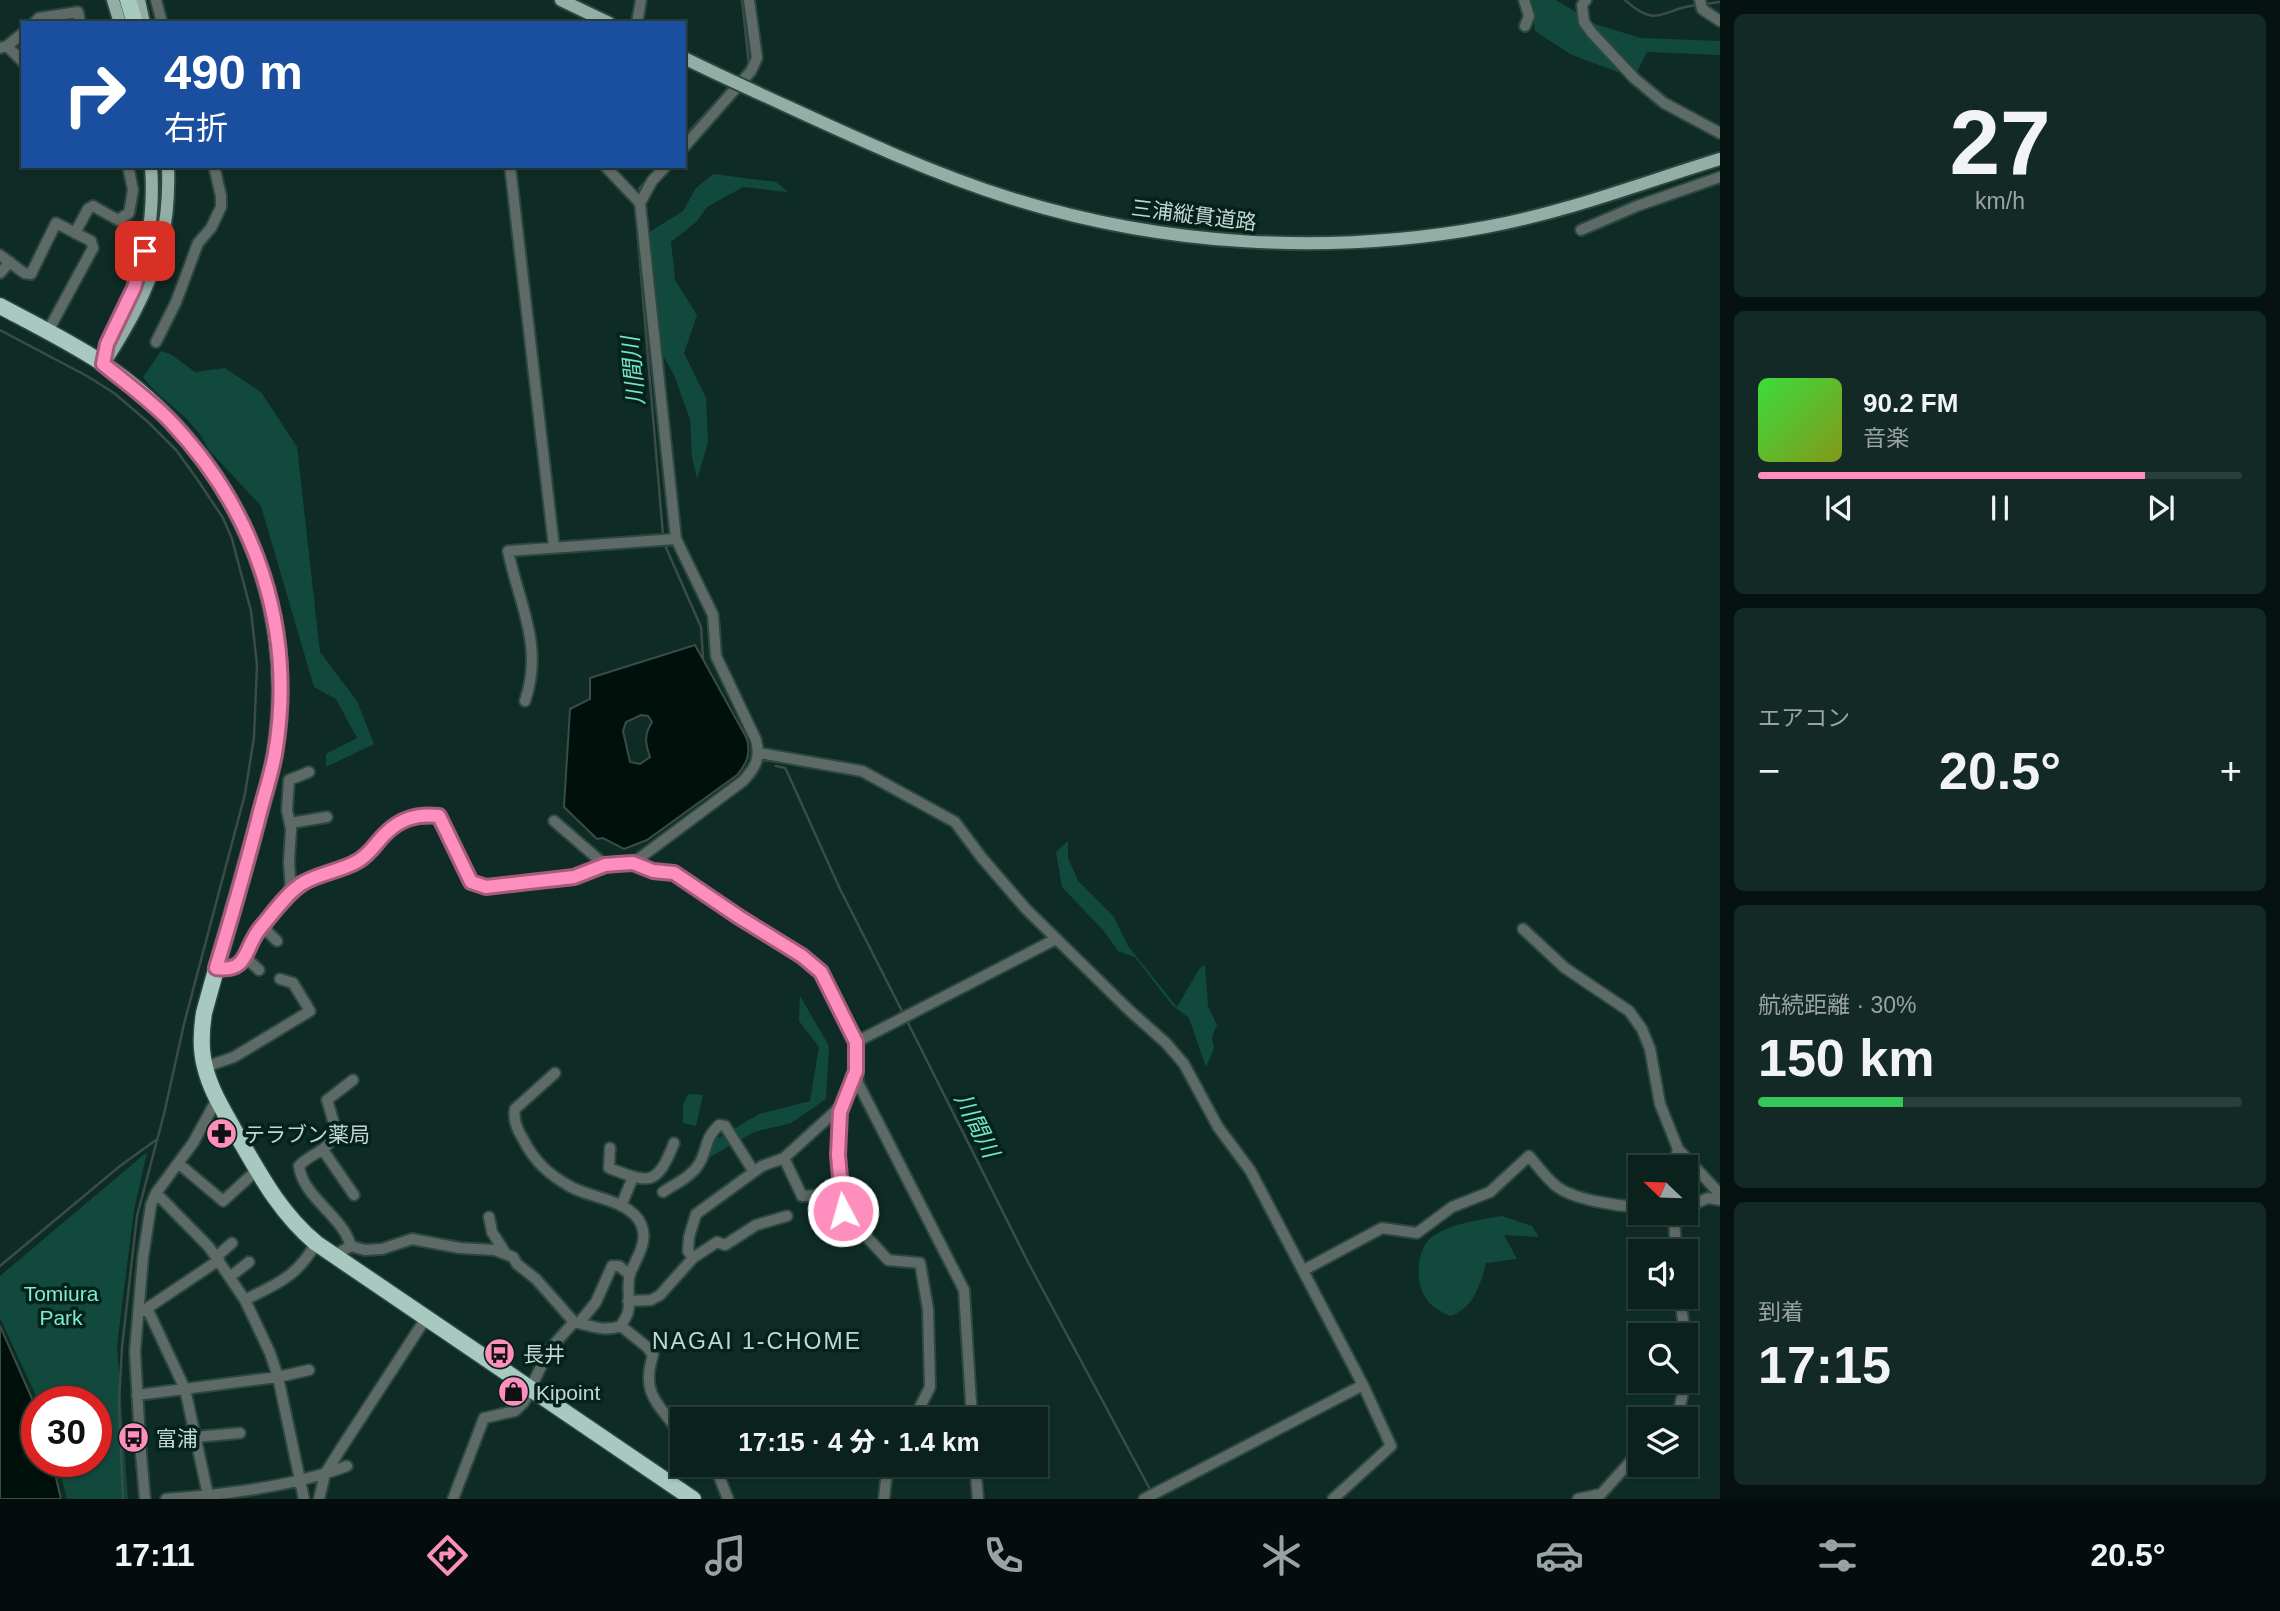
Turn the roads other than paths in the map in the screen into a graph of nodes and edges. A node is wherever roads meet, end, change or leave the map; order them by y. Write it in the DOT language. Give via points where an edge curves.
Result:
graph roads {
  1 [pos="115,0"];
  2 [pos="128,0"];
  3 [pos="139,0"];
  4 [pos="156,0"];
  5 [pos="561,0"];
  6 [pos="641,0"];
  7 [pos="749,0"];
  8 [pos="1524,0"];
  9 [pos="1586,0"];
  10 [pos="1701,3"];
  11 [pos="36,21"];
  12 [pos="80,21"];
  13 [pos="121,21"];
  14 [pos="134,21"];
  15 [pos="144,21"];
  16 [pos="161,21"];
  17 [pos="605,21"];
  18 [pos="637,21"];
  19 [pos="1720,22"];
  20 [pos="1525,26"];
  21 [pos="21,34"];
  22 [pos="3,47"];
  23 [pos="686,59"];
  24 [pos="21,60"];
  25 [pos="1720,133"];
  26 [pos="686,145"];
  27 [pos="1720,159"];
  28 [pos="128,168"];
  29 [pos="151,168"];
  30 [pos="168,168"];
  31 [pos="214,168"];
  32 [pos="510,168"];
  33 [pos="607,168"];
  34 [pos="664,168"];
  35 [pos="1720,177"];
  36 [pos="640,202"];
  37 [pos="1581,230"];
  38 [pos="75,233"];
  39 [pos="5,258"];
  40 [pos="0,274"];
  41 [pos="0,306"];
  42 [pos="48,331"];
  43 [pos="156,342"];
  44 [pos="103,364"];
  45 [pos="676,539"];
  46 [pos="554,547"];
  47 [pos="525,701"];
  48 [pos="759,752"];
  49 [pos="309,772"];
  50 [pos="327,817"];
  51 [pos="554,821"];
  52 [pos="290,823"];
  53 [pos="633,863"];
  54 [pos="605,865"];
  55 [pos="291,893"];
  56 [pos="262,926"];
  57 [pos="1523,929"];
  58 [pos="1056,939"];
  59 [pos="277,941"];
  60 [pos="244,956"];
  61 [pos="216,968"];
  62 [pos="259,970"];
  63 [pos="281,979"];
  64 [pos="856,1042"];
  65 [pos="205,1067"];
  66 [pos="856,1071"];
  67 [pos="555,1073"];
  68 [pos="353,1080"];
  69 [pos="217,1099"];
  70 [pos="840,1107"];
  71 [pos="674,1143"];
  72 [pos="610,1148"];
  73 [pos="1678,1149"];
  74 [pos="323,1150"];
  75 [pos="1676,1155"];
  76 [pos="784,1158"];
  77 [pos="178,1163"];
  78 [pos="257,1170"];
  79 [pos="754,1172"];
  80 [pos="633,1177"];
  81 [pos="663,1192"];
  82 [pos="156,1193"];
  83 [pos="840,1194"];
  84 [pos="1720,1194"];
  85 [pos="354,1195"];
  86 [pos="1720,1199"];
  87 [pos="1698,1203"];
  88 [pos="621,1206"];
  89 [pos="1628,1206"];
  90 [pos="787,1216"];
  91 [pos="489,1217"];
  92 [pos="232,1243"];
  93 [pos="316,1243"];
  94 [pos="351,1246"];
  95 [pos="506,1254"];
  96 [pos="336,1257"];
  97 [pos="693,1258"];
  98 [pos="218,1259"];
  99 [pos="249,1262"];
  100 [pos="1304,1270"];
  101 [pos="630,1275"];
  102 [pos="231,1276"];
  103 [pos="245,1300"];
  104 [pos="628,1301"];
  105 [pos="143,1311"];
  106 [pos="426,1318"];
  107 [pos="576,1323"];
  108 [pos="621,1326"];
  109 [pos="309,1370"];
  110 [pos="278,1377"];
  111 [pos="1363,1385"];
  112 [pos="185,1389"];
  113 [pos="530,1389"];
  114 [pos="137,1395"];
  115 [pos="920,1407"];
  116 [pos="971,1407"];
  117 [pos="670,1419"];
  118 [pos="240,1433"];
  119 [pos="195,1437"];
  120 [pos="1628,1464"];
  121 [pos="347,1466"];
  122 [pos="325,1475"];
  123 [pos="719,1477"];
  124 [pos="887,1477"];
  125 [pos="976,1477"];
  126 [pos="299,1480"];
  127 [pos="1150,1496"];
  128 [pos="207,1497"];
  129 [pos="145,1499"];
  130 [pos="166,1499"];
  131 [pos="304,1499"];
  132 [pos="319,1499"];
  133 [pos="453,1499"];
  134 [pos="693,1499"];
  135 [pos="728,1499"];
  136 [pos="884,1499"];
  137 [pos="978,1499"];
  138 [pos="1332,1499"];
  139 [pos="1578,1499"];
  1 -- 13 [label="highway"];
  2 -- 14 [label="highway"];
  3 -- 15 [label="main road"];
  4 -- 16 [label="street"];
  5 -- 17 [label="main road"];
  6 -- 18 [label="street"];
  7 -- 26 [label="street" via="757,58 751,71"];
  8 -- 20 [label="street" via="1529,16"];
  9 -- 25 [label="street" via="1582,5 1584,22 1634,78 1664,103"];
  10 -- 19 [label="street"];
  11 -- 12 [label="street" via="78,12"];
  21 -- 22 [label="street"];
  22 -- 24 [label="street"];
  23 -- 27 [label="main road, 三浦縦貫道路, bridge" via="880,149 1011,198 1114,225 1216,239 1377,241 1487,227 1606,198"];
  28 -- 38 [label="street" via="133,190 129,213 118,220 93,206"];
  29 -- 44 [label="main road" via="145,251"];
  30 -- 44 [label="main road" via="158,260"];
  31 -- 43 [label="street" via="221,207 198,243"];
  32 -- 46 [label="street"];
  33 -- 36 [label="street"];
  34 -- 36 [label="street"];
  35 -- 37 [label="street"];
  36 -- 45 [label="street"];
  38 -- 39 [label="street" via="56,223 31,274"];
  38 -- 42 [label="street" via="91,241 93,248"];
  39 -- 40 [label="street"];
  41 -- 42 [label="highway"];
  42 -- 44 [label="highway"];
  44 -- 61 [label="highway" via="170,421 216,477 242,519 272,606 281,686 275,754"];
  45 -- 46 [label="street"];
  45 -- 48 [label="street" via="713,615 716,656"];
  46 -- 47 [label="street" via="508,551 533,645"];
  48 -- 53 [label="street" via="755,768 743,780"];
  48 -- 58 [label="street" via="862,771 938,811 955,822"];
  49 -- 52 [label="street" via="289,780"];
  50 -- 52 [label="street"];
  51 -- 54 [label="street"];
  52 -- 55 [label="street"];
  53 -- 54 [label="street"];
  53 -- 64 [label="street" via="674,873 802,956 821,972"];
  54 -- 55 [label="street" via="574,877 486,887 471,882 439,816 422,815 394,826 358,861 303,883"];
  55 -- 56 [label="street"];
  56 -- 59 [label="street"];
  56 -- 60 [label="street"];
  57 -- 73 [label="street" via="1565,968 1629,1011 1650,1049 1660,1104"];
  58 -- 64 [label="street"];
  58 -- 100 [label="street" via="1184,1064 1217,1127 1250,1170"];
  60 -- 61 [label="street" via="237,968"];
  60 -- 62 [label="street"];
  61 -- 65 [label="highway" via="201,1033"];
  63 -- 65 [label="street" via="293,983 310,1011 234,1057"];
  64 -- 66 [label="street"];
  65 -- 69 [label="highway"];
  66 -- 70 [label="street"];
  66 -- 116 [label="street" via="858,1083 964,1290"];
  67 -- 88 [label="street" via="515,1109 519,1132 530,1153 547,1170 572,1188"];
  68 -- 74 [label="street" via="327,1100 335,1132"];
  69 -- 77 [label="street"];
  69 -- 78 [label="highway"];
  70 -- 76 [label="street"];
  70 -- 83 [label="street"];
  71 -- 80 [label="street" via="657,1176"];
  72 -- 80 [label="street" via="609,1168"];
  73 -- 75 [label="street"];
  73 -- 84 [label="street"];
  74 -- 85 [label="street"];
  74 -- 94 [label="street" via="302,1162 300,1174"];
  76 -- 79 [label="street"];
  76 -- 83 [label="street" via="802,1196"];
  77 -- 78 [label="street" via="223,1201"];
  77 -- 82 [label="street"];
  78 -- 93 [label="highway" via="290,1219"];
  79 -- 81 [label="street" via="725,1126 719,1125 706,1140 698,1166"];
  79 -- 97 [label="street" via="696,1214 688,1251"];
  80 -- 88 [label="street"];
  82 -- 98 [label="street"];
  82 -- 105 [label="street" via="150,1205"];
  83 -- 115 [label="street" via="843,1211 888,1260 920,1263 928,1309 930,1387"];
  86 -- 87 [label="street"];
  88 -- 101 [label="street" via="635,1215 643,1234 642,1249"];
  89 -- 100 [label="street" via="1602,1204 1562,1190 1529,1156 1490,1192 1452,1206 1417,1233 1382,1228"];
  90 -- 97 [label="street" via="756,1225 725,1245 717,1242"];
  91 -- 95 [label="street"];
  92 -- 98 [label="street"];
  93 -- 96 [label="highway"];
  93 -- 103 [label="street" via="292,1275"];
  94 -- 95 [label="street" via="382,1249 412,1239"];
  94 -- 96 [label="street"];
  95 -- 107 [label="street"];
  96 -- 106 [label="highway"];
  97 -- 104 [label="street" via="660,1295"];
  98 -- 102 [label="street"];
  98 -- 105 [label="street"];
  99 -- 102 [label="street"];
  100 -- 111 [label="street"];
  101 -- 104 [label="street"];
  101 -- 107 [label="street" via="612,1266 596,1303"];
  102 -- 103 [label="street"];
  103 -- 110 [label="street"];
  104 -- 108 [label="street"];
  105 -- 112 [label="street"];
  105 -- 114 [label="street" via="135,1351"];
  106 -- 113 [label="highway"];
  106 -- 122 [label="street"];
  107 -- 108 [label="street" via="600,1330"];
  107 -- 113 [label="street" via="549,1350"];
  108 -- 117 [label="street" via="653,1355 647,1373 651,1392 658,1409"];
  109 -- 110 [label="street"];
  110 -- 112 [label="street"];
  110 -- 126 [label="street"];
  111 -- 127 [label="street"];
  111 -- 138 [label="street" via="1391,1447"];
  112 -- 114 [label="street"];
  112 -- 119 [label="street"];
  113 -- 133 [label="street" via="515,1411 484,1418"];
  113 -- 134 [label="highway"];
  114 -- 129 [label="street"];
  118 -- 119 [label="street"];
  119 -- 128 [label="street"];
  120 -- 139 [label="street" via="1601,1494"];
  121 -- 122 [label="street"];
  122 -- 126 [label="street"];
  122 -- 132 [label="street"];
  123 -- 135 [label="street"];
  124 -- 136 [label="street"];
  125 -- 137 [label="street"];
  126 -- 128 [label="street"];
  126 -- 131 [label="street"];
  128 -- 130 [label="street"];
}
